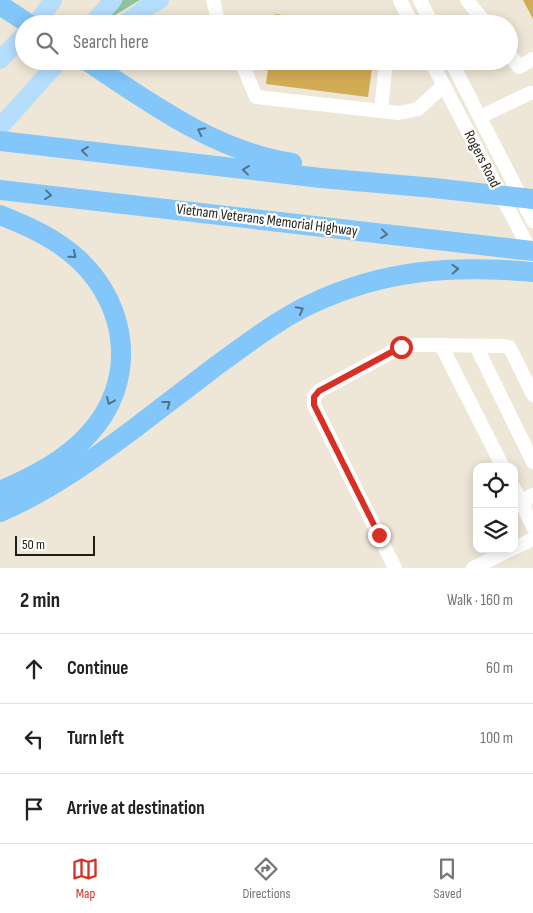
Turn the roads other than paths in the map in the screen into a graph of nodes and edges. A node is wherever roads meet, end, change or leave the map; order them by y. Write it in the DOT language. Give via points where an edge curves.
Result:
graph roads {
  1 [pos="54,0"];
  2 [pos="113,0"];
  3 [pos="160,0"];
  4 [pos="213,0"];
  5 [pos="400,0"];
  6 [pos="420,0"];
  7 [pos="467,0"];
  8 [pos="0,5"];
  9 [pos="22,15"];
  10 [pos="40,15"];
  11 [pos="100,15"];
  12 [pos="136,15"];
  13 [pos="219,15"];
  14 [pos="408,15"];
  15 [pos="428,15"];
  16 [pos="479,15"];
  17 [pos="15,44"];
  18 [pos="533,59"];
  19 [pos="0,60"];
  20 [pos="518,66"];
  21 [pos="51,70"];
  22 [pos="58,70"];
  23 [pos="100,70"];
  24 [pos="245,70"];
  25 [pos="385,70"];
  26 [pos="436,70"];
  27 [pos="456,70"];
  28 [pos="38,84"];
  29 [pos="444,85"];
  30 [pos="532,96"];
  31 [pos="382,111"];
  32 [pos="480,117"];
  33 [pos="0,127"];
  34 [pos="0,141"];
  35 [pos="434,188"];
  36 [pos="0,190"];
  37 [pos="533,199"];
  38 [pos="0,215"];
  39 [pos="533,221"];
  40 [pos="533,251"];
  41 [pos="533,256"];
  42 [pos="533,272"];
  43 [pos="441,345"];
  44 [pos="476,346"];
  45 [pos="533,395"];
  46 [pos="533,462"];
  47 [pos="501,463"];
  48 [pos="0,491"];
  49 [pos="533,494"];
  50 [pos="518,496"];
  51 [pos="524,508"];
  52 [pos="0,512"];
  53 [pos="533,527"];
  54 [pos="533,539"];
  55 [pos="518,546"];
  56 [pos="505,553"];
  57 [pos="395,568"];
  58 [pos="473,568"];
  1 -- 10 [label="main road"];
  2 -- 11 [label="main road"];
  3 -- 12 [label="main road"];
  4 -- 13 [label="street"];
  5 -- 14 [label="street"];
  6 -- 15 [label="street"];
  7 -- 16 [label="street"];
  8 -- 9 [label="highway"];
  17 -- 19 [label="main road"];
  18 -- 20 [label="street"];
  21 -- 28 [label="main road"];
  22 -- 28 [label="main road"];
  35 -- 23 [label="highway, one-way" via="250,153 179,119"];
  24 -- 31 [label="street" via="256,97"];
  25 -- 31 [label="street"];
  26 -- 29 [label="street, Rogers Road"];
  27 -- 32 [label="street, Rogers Road"];
  28 -- 33 [label="main road"];
  29 -- 31 [label="street" via="418,109 399,113"];
  29 -- 41 [label="street, Rogers Road"];
  30 -- 32 [label="street"];
  32 -- 39 [label="street, Rogers Road"];
  35 -- 34 [label="highway, one-way"];
  35 -- 37 [label="highway"];
  36 -- 40 [label="highway, Vietnam Veterans Memorial Highway, one-way"];
  38 -- 48 [label="highway, one-way" via="48,237 89,270 111,305 121,351 113,396 90,433 56,462"];
  52 -- 42 [label="highway, one-way" via="71,474 252,340 310,304 371,282 417,272 466,269"];
  43 -- 44 [label="street"];
  43 -- 47 [label="street"];
  43 -- 57 [label="street" via="401,347 319,391 314,397 314,405"];
  44 -- 45 [label="street" via="509,347"];
  44 -- 46 [label="street"];
  49 -- 51 [label="street" via="526,500"];
  50 -- 51 [label="street"];
  51 -- 53 [label="street"];
  54 -- 55 [label="street"];
  56 -- 58 [label="street"];
}
